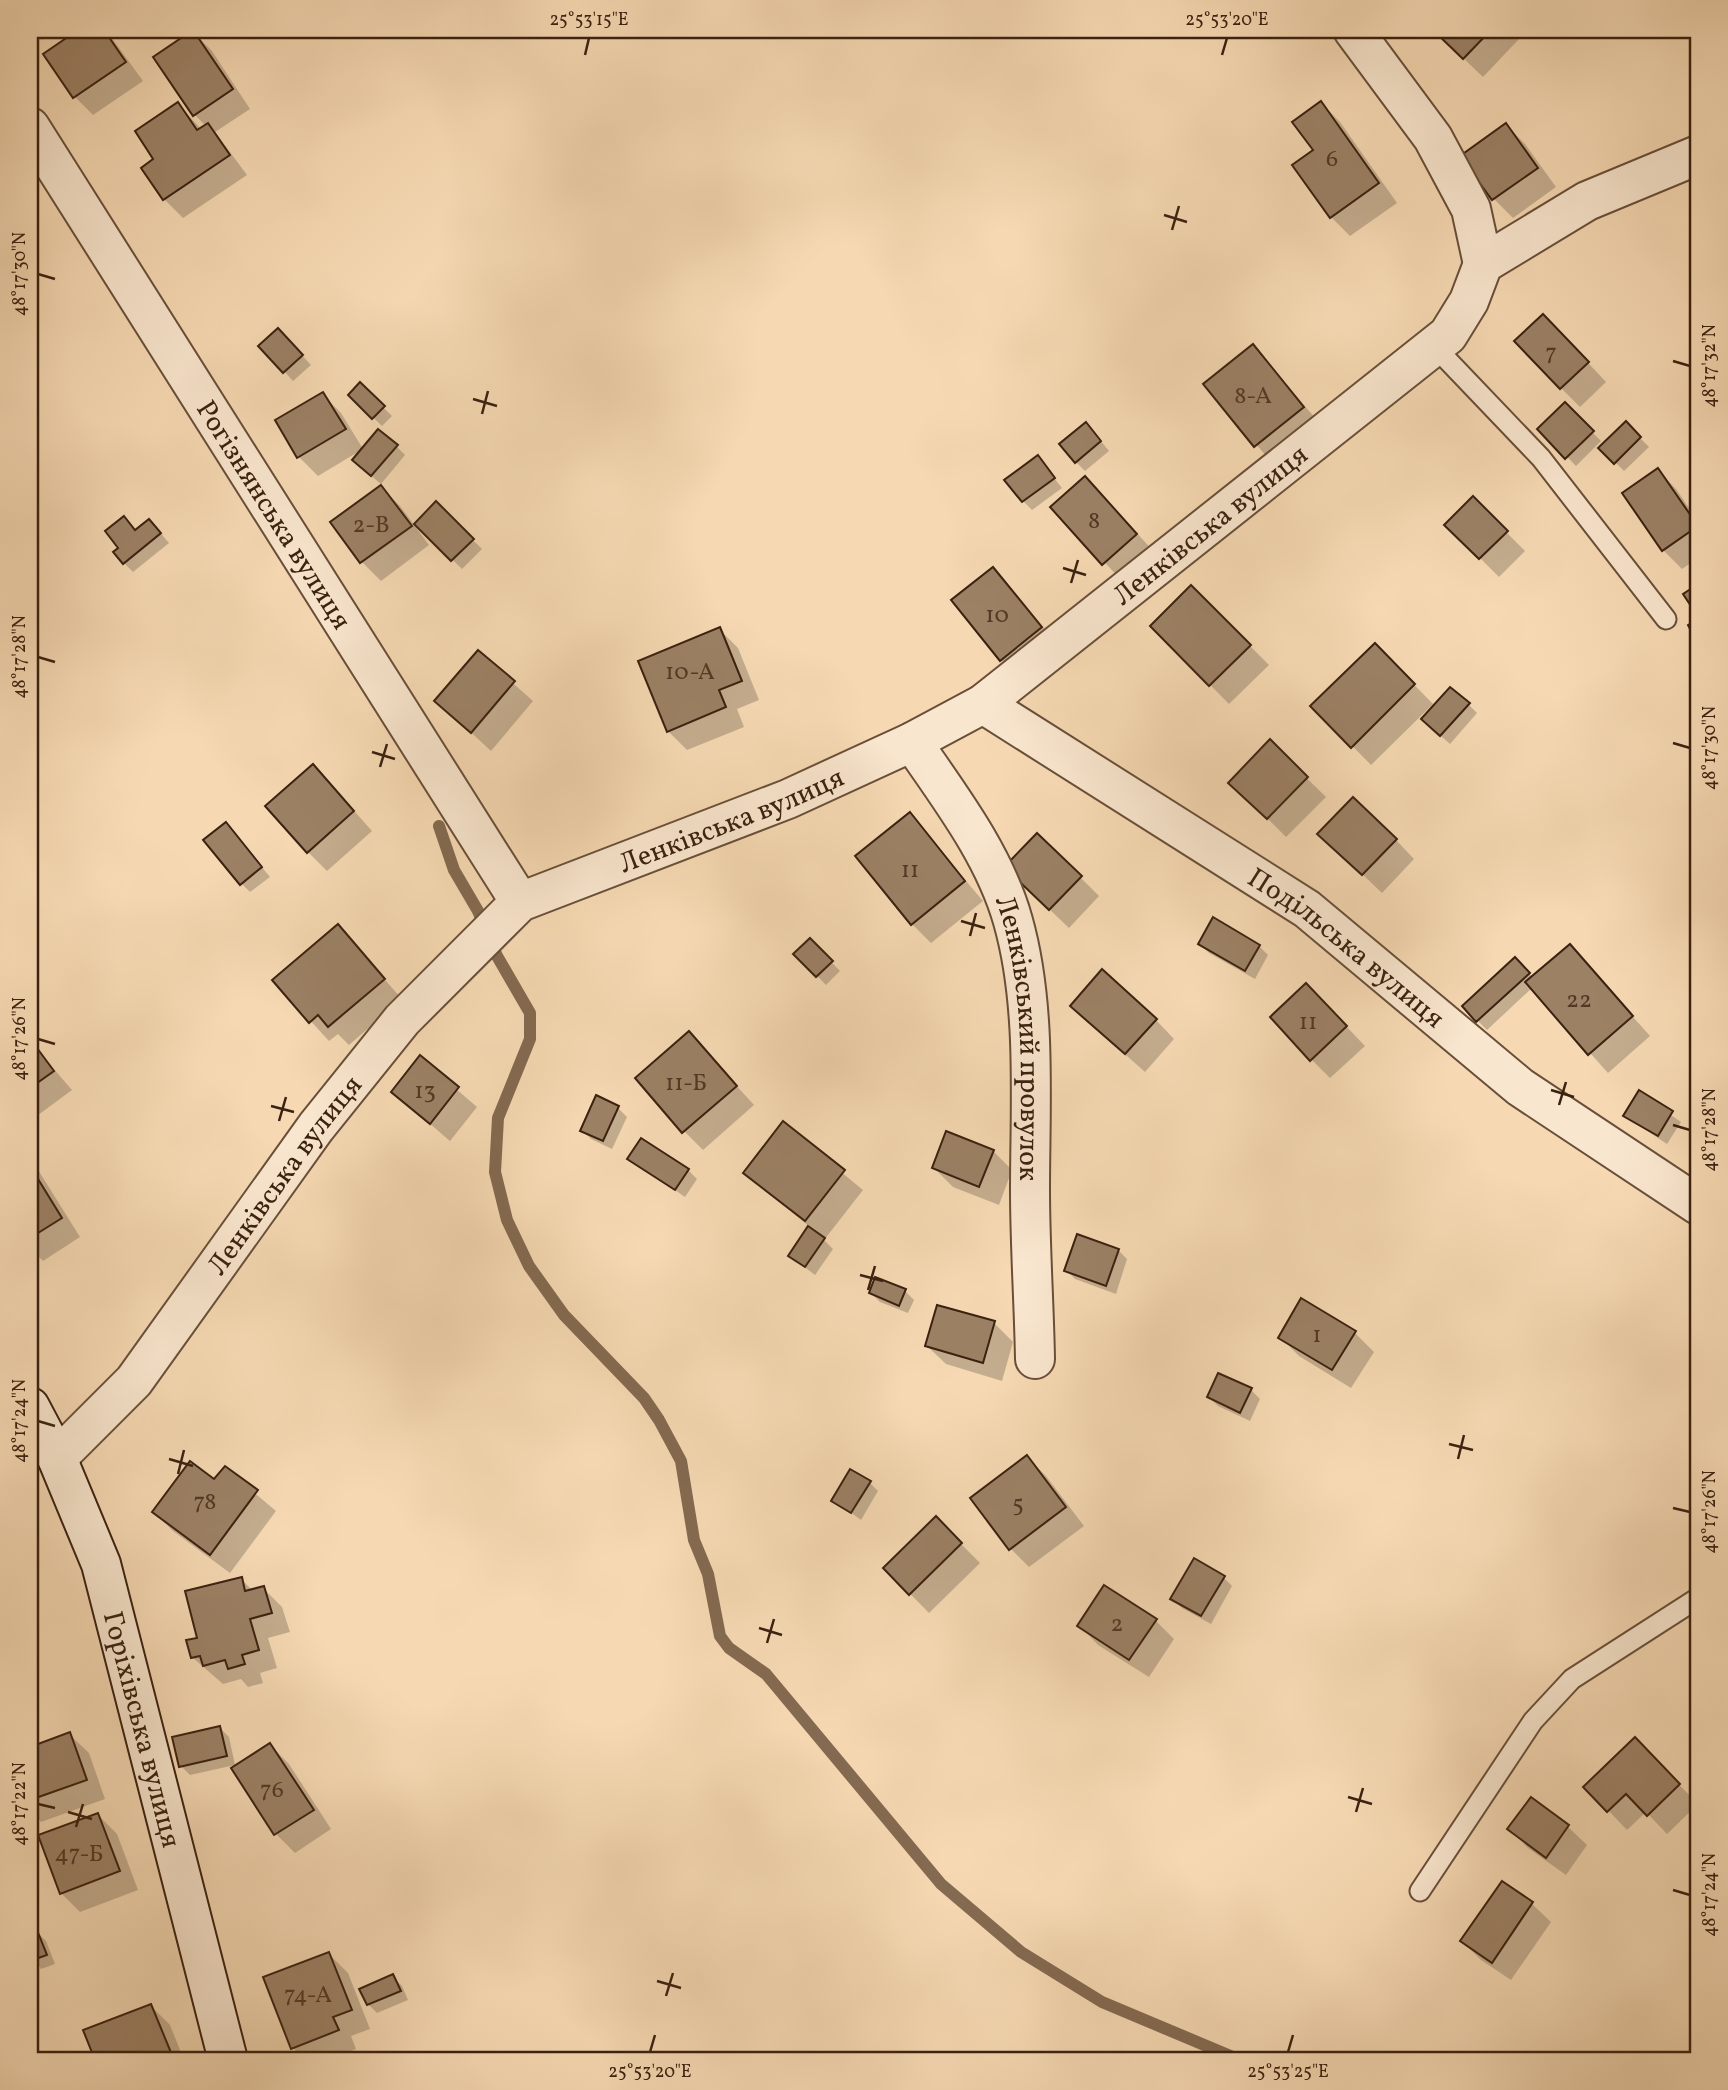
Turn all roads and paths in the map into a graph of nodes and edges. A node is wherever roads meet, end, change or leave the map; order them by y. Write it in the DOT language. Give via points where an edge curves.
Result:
graph roads {
  1 [pos="1353,30"];
  2 [pos="30,127"];
  3 [pos="1698,155"];
  4 [pos="1483,264"];
  5 [pos="1434,346"];
  6 [pos="1666,619"];
  7 [pos="983,704"];
  8 [pos="912,742"];
  9 [pos="520,902"];
  10 [pos="1698,1205"];
  11 [pos="1035,1359"];
  12 [pos="30,1406"];
  13 [pos="57,1458"];
  14 [pos="1698,1598"];
  15 [pos="1420,1891"];
  16 [pos="228,2060"];
  1 -- 4 [label="street" via="1433,138 1471,209"];
  2 -- 9 [label="street, Рогізнянська вулиця"];
  3 -- 4 [label="street" via="1587,201"];
  4 -- 5 [label="street, Ленківська вулиця" via="1469,300 1448,335"];
  5 -- 6 [label="lane" via="1541,458"];
  5 -- 7 [label="street, Ленківська вулиця"];
  7 -- 8 [label="street, Ленківська вулиця"];
  7 -- 10 [label="street, Подільська вулиця" via="1307,909 1520,1087"];
  8 -- 9 [label="street, Ленківська вулиця" via="788,799"];
  8 -- 11 [label="street, Ленківський провулок" via="994,874 1012,919 1024,970"];
  9 -- 13 [label="street, Ленківська вулиця" via="402,1020 316,1126 134,1381"];
  12 -- 13 [label="street, Горіхівська вулиця"];
  13 -- 16 [label="street, Горіхівська вулиця" via="101,1564"];
  14 -- 15 [label="lane" via="1572,1679 1533,1721"];
}
